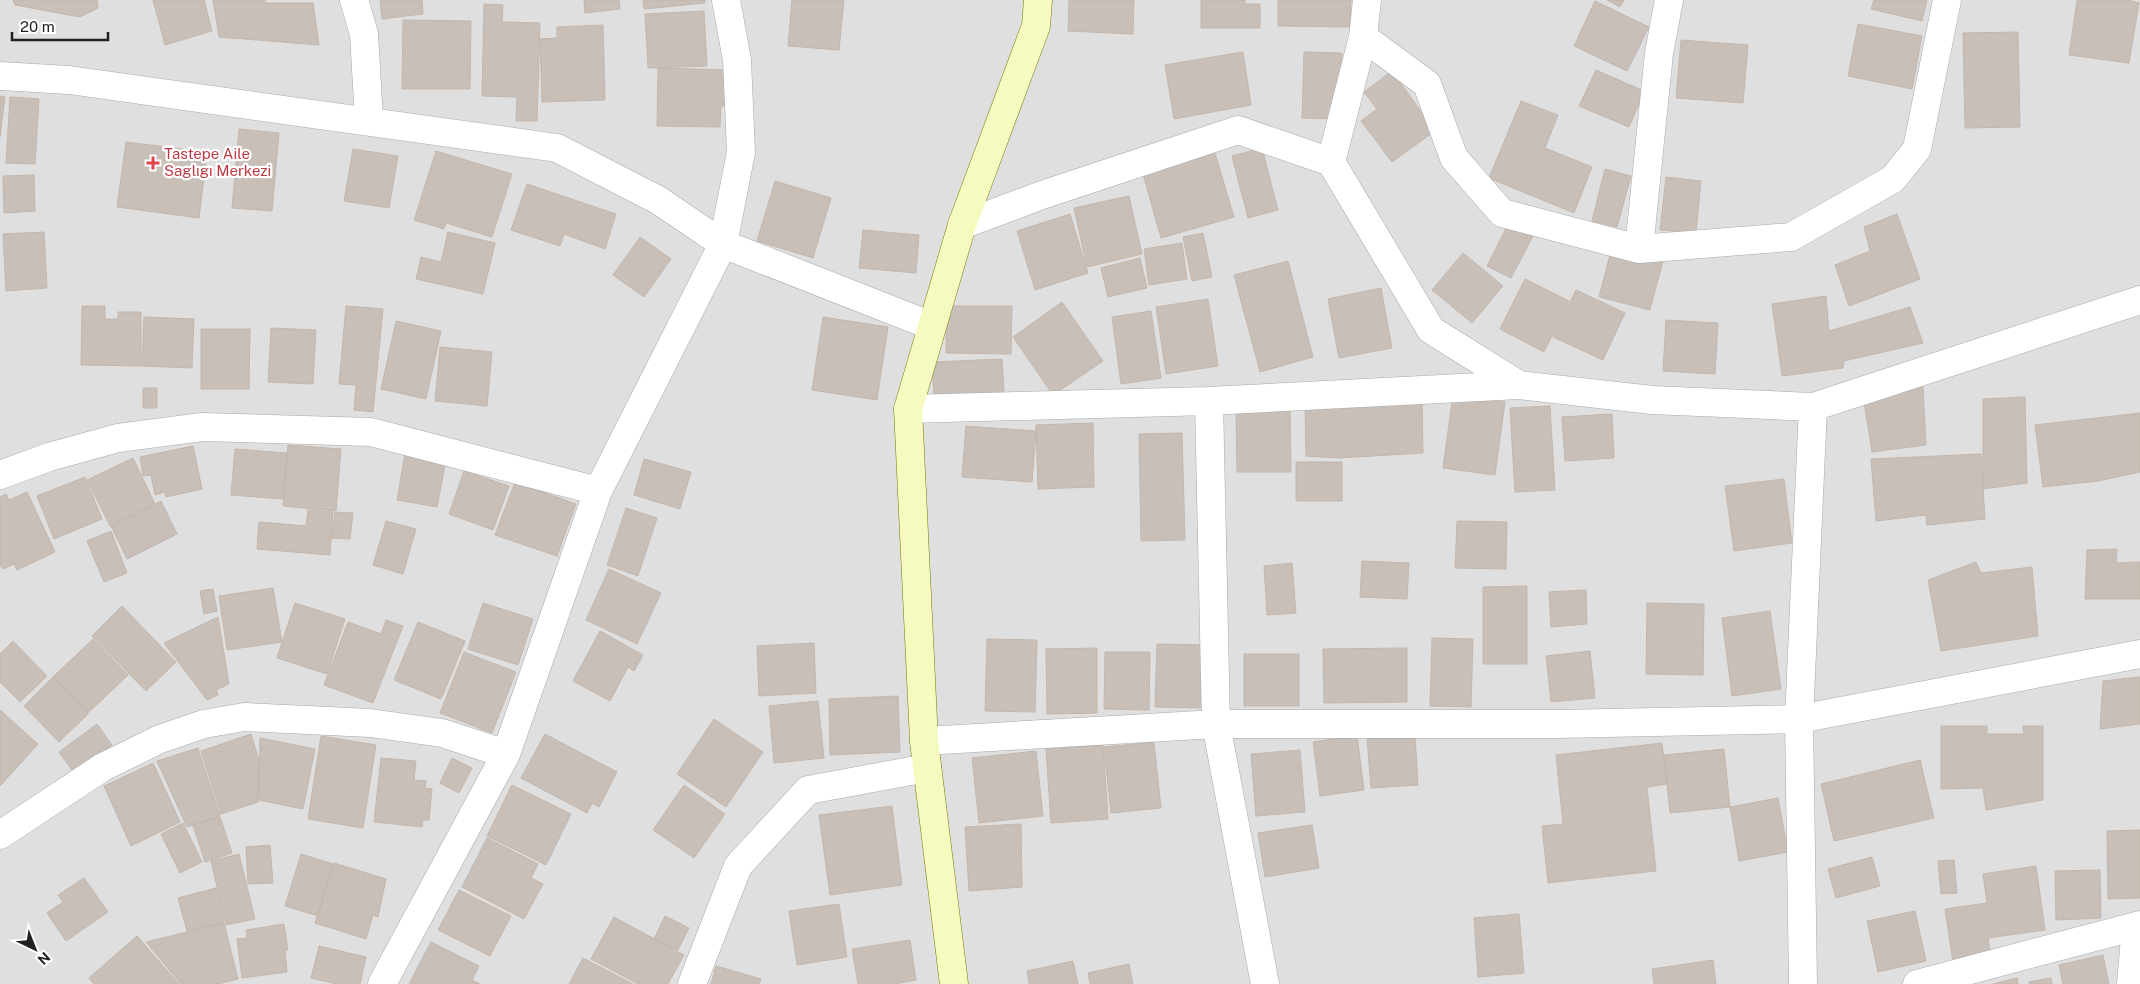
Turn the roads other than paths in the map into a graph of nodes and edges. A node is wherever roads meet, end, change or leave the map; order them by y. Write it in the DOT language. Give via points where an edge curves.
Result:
graph roads {
  1 [pos="354,0"];
  2 [pos="726,0"];
  3 [pos="1038,0"];
  4 [pos="1367,0"];
  5 [pos="1668,0"];
  6 [pos="1947,0"];
  7 [pos="1363,37"];
  8 [pos="0,76"];
  9 [pos="369,120"];
  10 [pos="1331,162"];
  11 [pos="962,225"];
  12 [pos="723,244"];
  13 [pos="1639,249"];
  14 [pos="2140,300"];
  15 [pos="932,326"];
  16 [pos="1519,386"];
  17 [pos="1209,401"];
  18 [pos="1813,407"];
  19 [pos="908,409"];
  20 [pos="0,475"];
  21 [pos="598,491"];
  22 [pos="2140,654"];
  23 [pos="1799,719"];
  24 [pos="1216,724"];
  25 [pos="506,754"];
  26 [pos="925,754"];
  27 [pos="0,835"];
  28 [pos="2138,925"];
  29 [pos="382,984"];
  30 [pos="692,984"];
  31 [pos="954,984"];
  32 [pos="1265,984"];
  33 [pos="1803,984"];
  34 [pos="1917,984"];
  35 [pos="2131,984"];
  1 -- 9 [label="street" via="364,34"];
  2 -- 12 [label="street" via="737,60 741,152"];
  3 -- 11 [label="street" via="1036,26"];
  4 -- 7 [label="street"];
  5 -- 13 [label="street"];
  6 -- 13 [label="street" via="1917,149 1893,179 1791,236"];
  7 -- 10 [label="street"];
  7 -- 13 [label="street" via="1427,84 1454,158 1502,213"];
  8 -- 9 [label="street" via="69,80"];
  9 -- 12 [label="street" via="557,148 658,200"];
  10 -- 11 [label="street" via="1238,130"];
  10 -- 16 [label="street" via="1431,330"];
  11 -- 15 [label="street"];
  12 -- 15 [label="street"];
  12 -- 21 [label="street"];
  14 -- 18 [label="street"];
  15 -- 19 [label="street"];
  16 -- 17 [label="street"];
  16 -- 18 [label="street" via="1652,400"];
  17 -- 19 [label="street"];
  17 -- 24 [label="street"];
  18 -- 23 [label="street"];
  19 -- 26 [label="street"];
  20 -- 21 [label="street" via="49,456 159,431 212,428 371,432"];
  21 -- 25 [label="street"];
  22 -- 23 [label="street"];
  23 -- 24 [label="street" via="1557,724"];
  23 -- 33 [label="street"];
  24 -- 26 [label="street"];
  24 -- 32 [label="street"];
  25 -- 27 [label="street" via="442,733 379,724 244,717 204,724 111,763"];
  25 -- 29 [label="street"];
  26 -- 30 [label="street" via="808,790 738,866"];
  26 -- 31 [label="street"];
  28 -- 34 [label="street"];
  28 -- 35 [label="street"];
}
